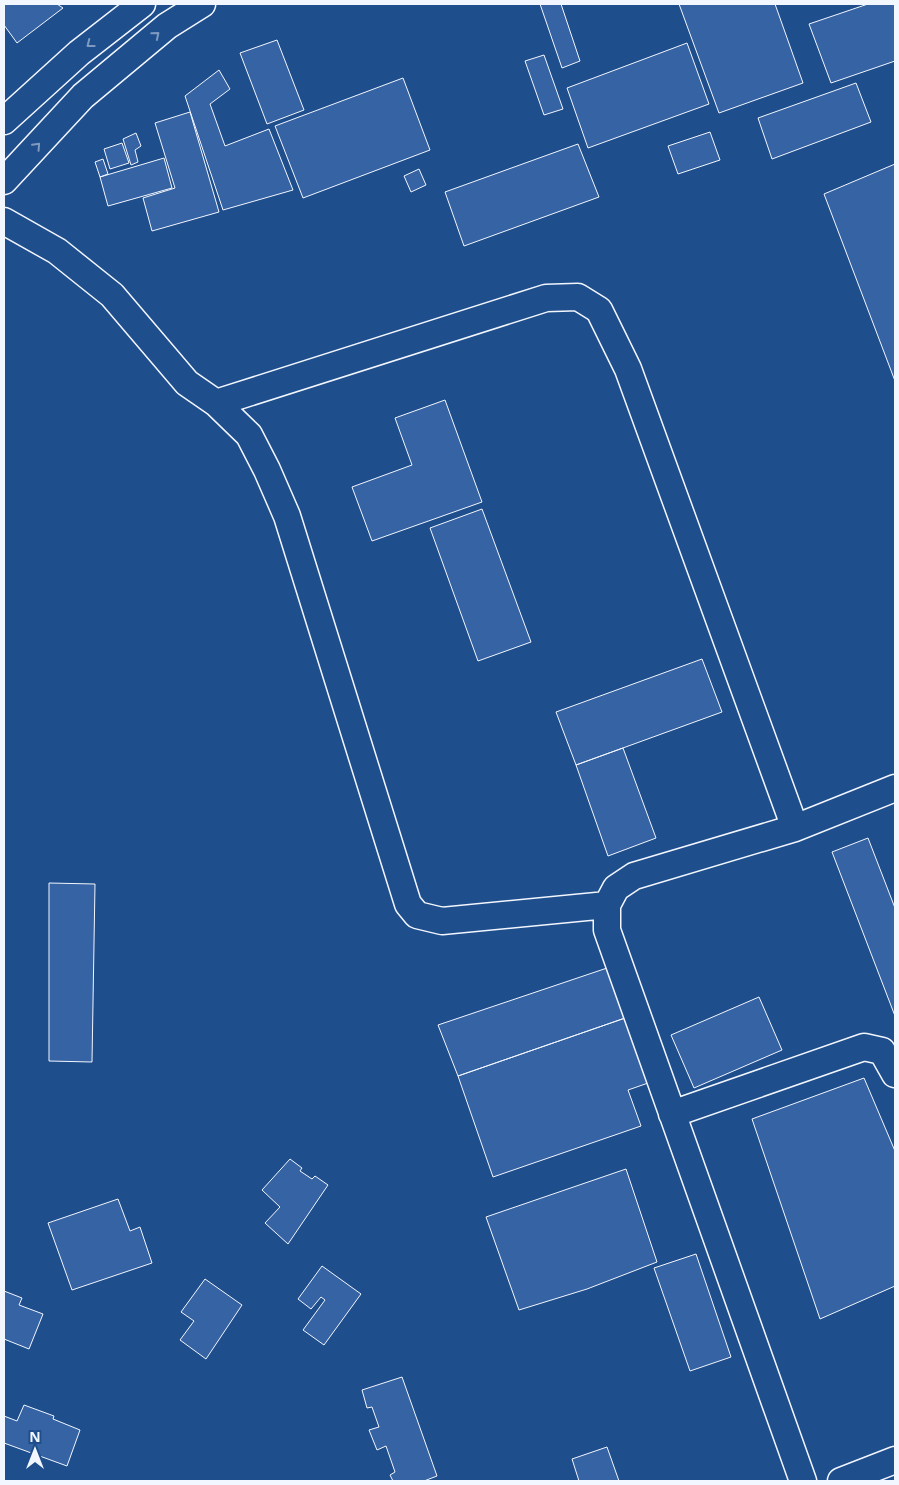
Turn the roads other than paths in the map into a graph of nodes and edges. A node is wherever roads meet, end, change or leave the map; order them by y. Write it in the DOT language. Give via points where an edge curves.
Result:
graph roads {
  1 [pos="142,4"];
  2 [pos="202,4"];
  3 [pos="4,121"];
  4 [pos="4,181"];
  5 [pos="4,221"];
  6 [pos="216,403"];
  7 [pos="895,788"];
  8 [pos="795,828"];
  9 [pos="606,904"];
  10 [pos="895,1074"];
  11 [pos="672,1114"];
  12 [pos="895,1460"];
  13 [pos="803,1481"];
  14 [pos="840,1481"];
  1 -- 3 [label="street, one-way" via="78,53"];
  4 -- 2 [label="street, one-way" via="83,96 167,26"];
  5 -- 6 [label="street" via="57,251 112,296 187,383"];
  6 -- 8 [label="street" via="546,298 578,297 599,310 628,369"];
  6 -- 9 [label="street" via="248,435 287,516 408,904 417,915 442,921"];
  7 -- 8 [label="street"];
  8 -- 9 [label="street" via="634,876 616,888"];
  9 -- 11 [label="street" via="607,930"];
  10 -- 11 [label="street" via="882,1051 864,1047"];
  11 -- 13 [label="street"];
  12 -- 14 [label="street"];
}
